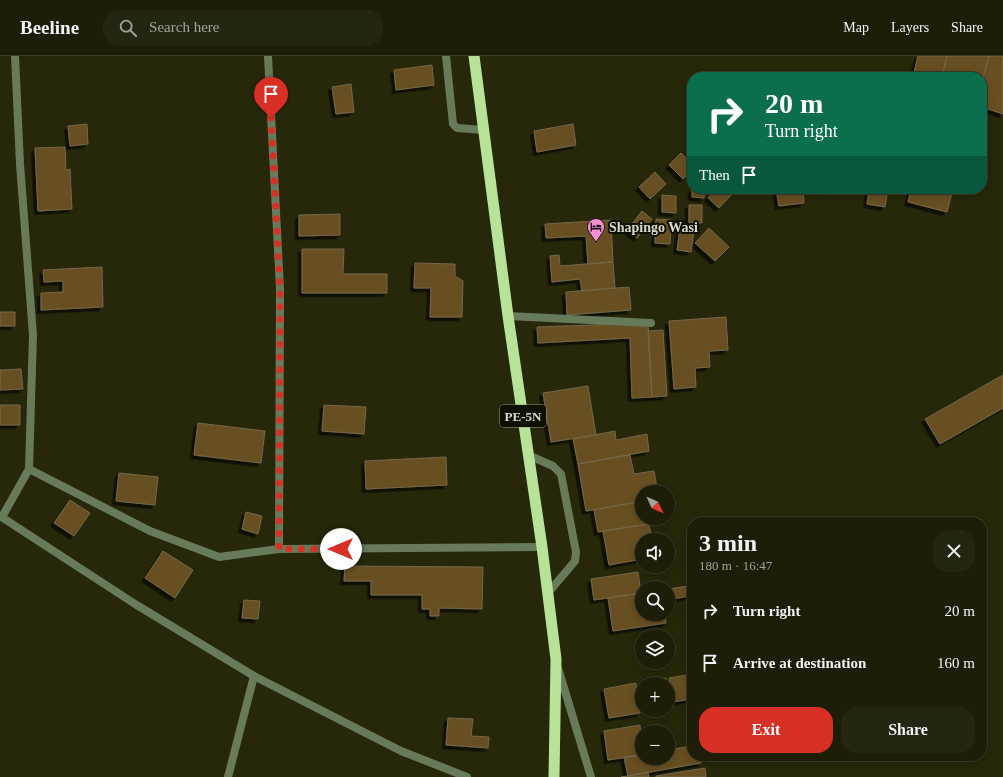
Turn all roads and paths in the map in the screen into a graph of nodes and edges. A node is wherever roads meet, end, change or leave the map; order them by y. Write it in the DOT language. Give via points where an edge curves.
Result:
graph roads {
  1 [pos="15,56"];
  2 [pos="268,56"];
  3 [pos="446,56"];
  4 [pos="474,56"];
  5 [pos="484,130"];
  6 [pos="508,316"];
  7 [pos="651,323"];
  8 [pos="528,455"];
  9 [pos="29,469"];
  10 [pos="1,517"];
  11 [pos="542,547"];
  12 [pos="279,549"];
  13 [pos="548,593"];
  14 [pos="556,659"];
  15 [pos="254,676"];
  16 [pos="228,777"];
  17 [pos="467,777"];
  18 [pos="554,777"];
  19 [pos="591,777"];
  1 -- 9 [label="street" via="33,335"];
  2 -- 12 [label="street" via="280,289"];
  3 -- 5 [label="street" via="453,124 457,128"];
  4 -- 5 [label="highway, PE-5N"];
  5 -- 6 [label="highway, PE-5N"];
  6 -- 7 [label="street"];
  6 -- 8 [label="highway, PE-5N"];
  8 -- 11 [label="highway, PE-5N"];
  8 -- 13 [label="street" via="553,466 561,474 576,552 575,561"];
  9 -- 10 [label="street"];
  9 -- 12 [label="street" via="150,531 219,557"];
  10 -- 15 [label="street" via="135,604"];
  11 -- 12 [label="street"];
  11 -- 13 [label="highway, PE-5N"];
  13 -- 14 [label="highway, PE-5N"];
  14 -- 18 [label="highway, PE-5N"];
  14 -- 19 [label="street"];
  15 -- 16 [label="street"];
  15 -- 17 [label="street" via="401,751"];
}
